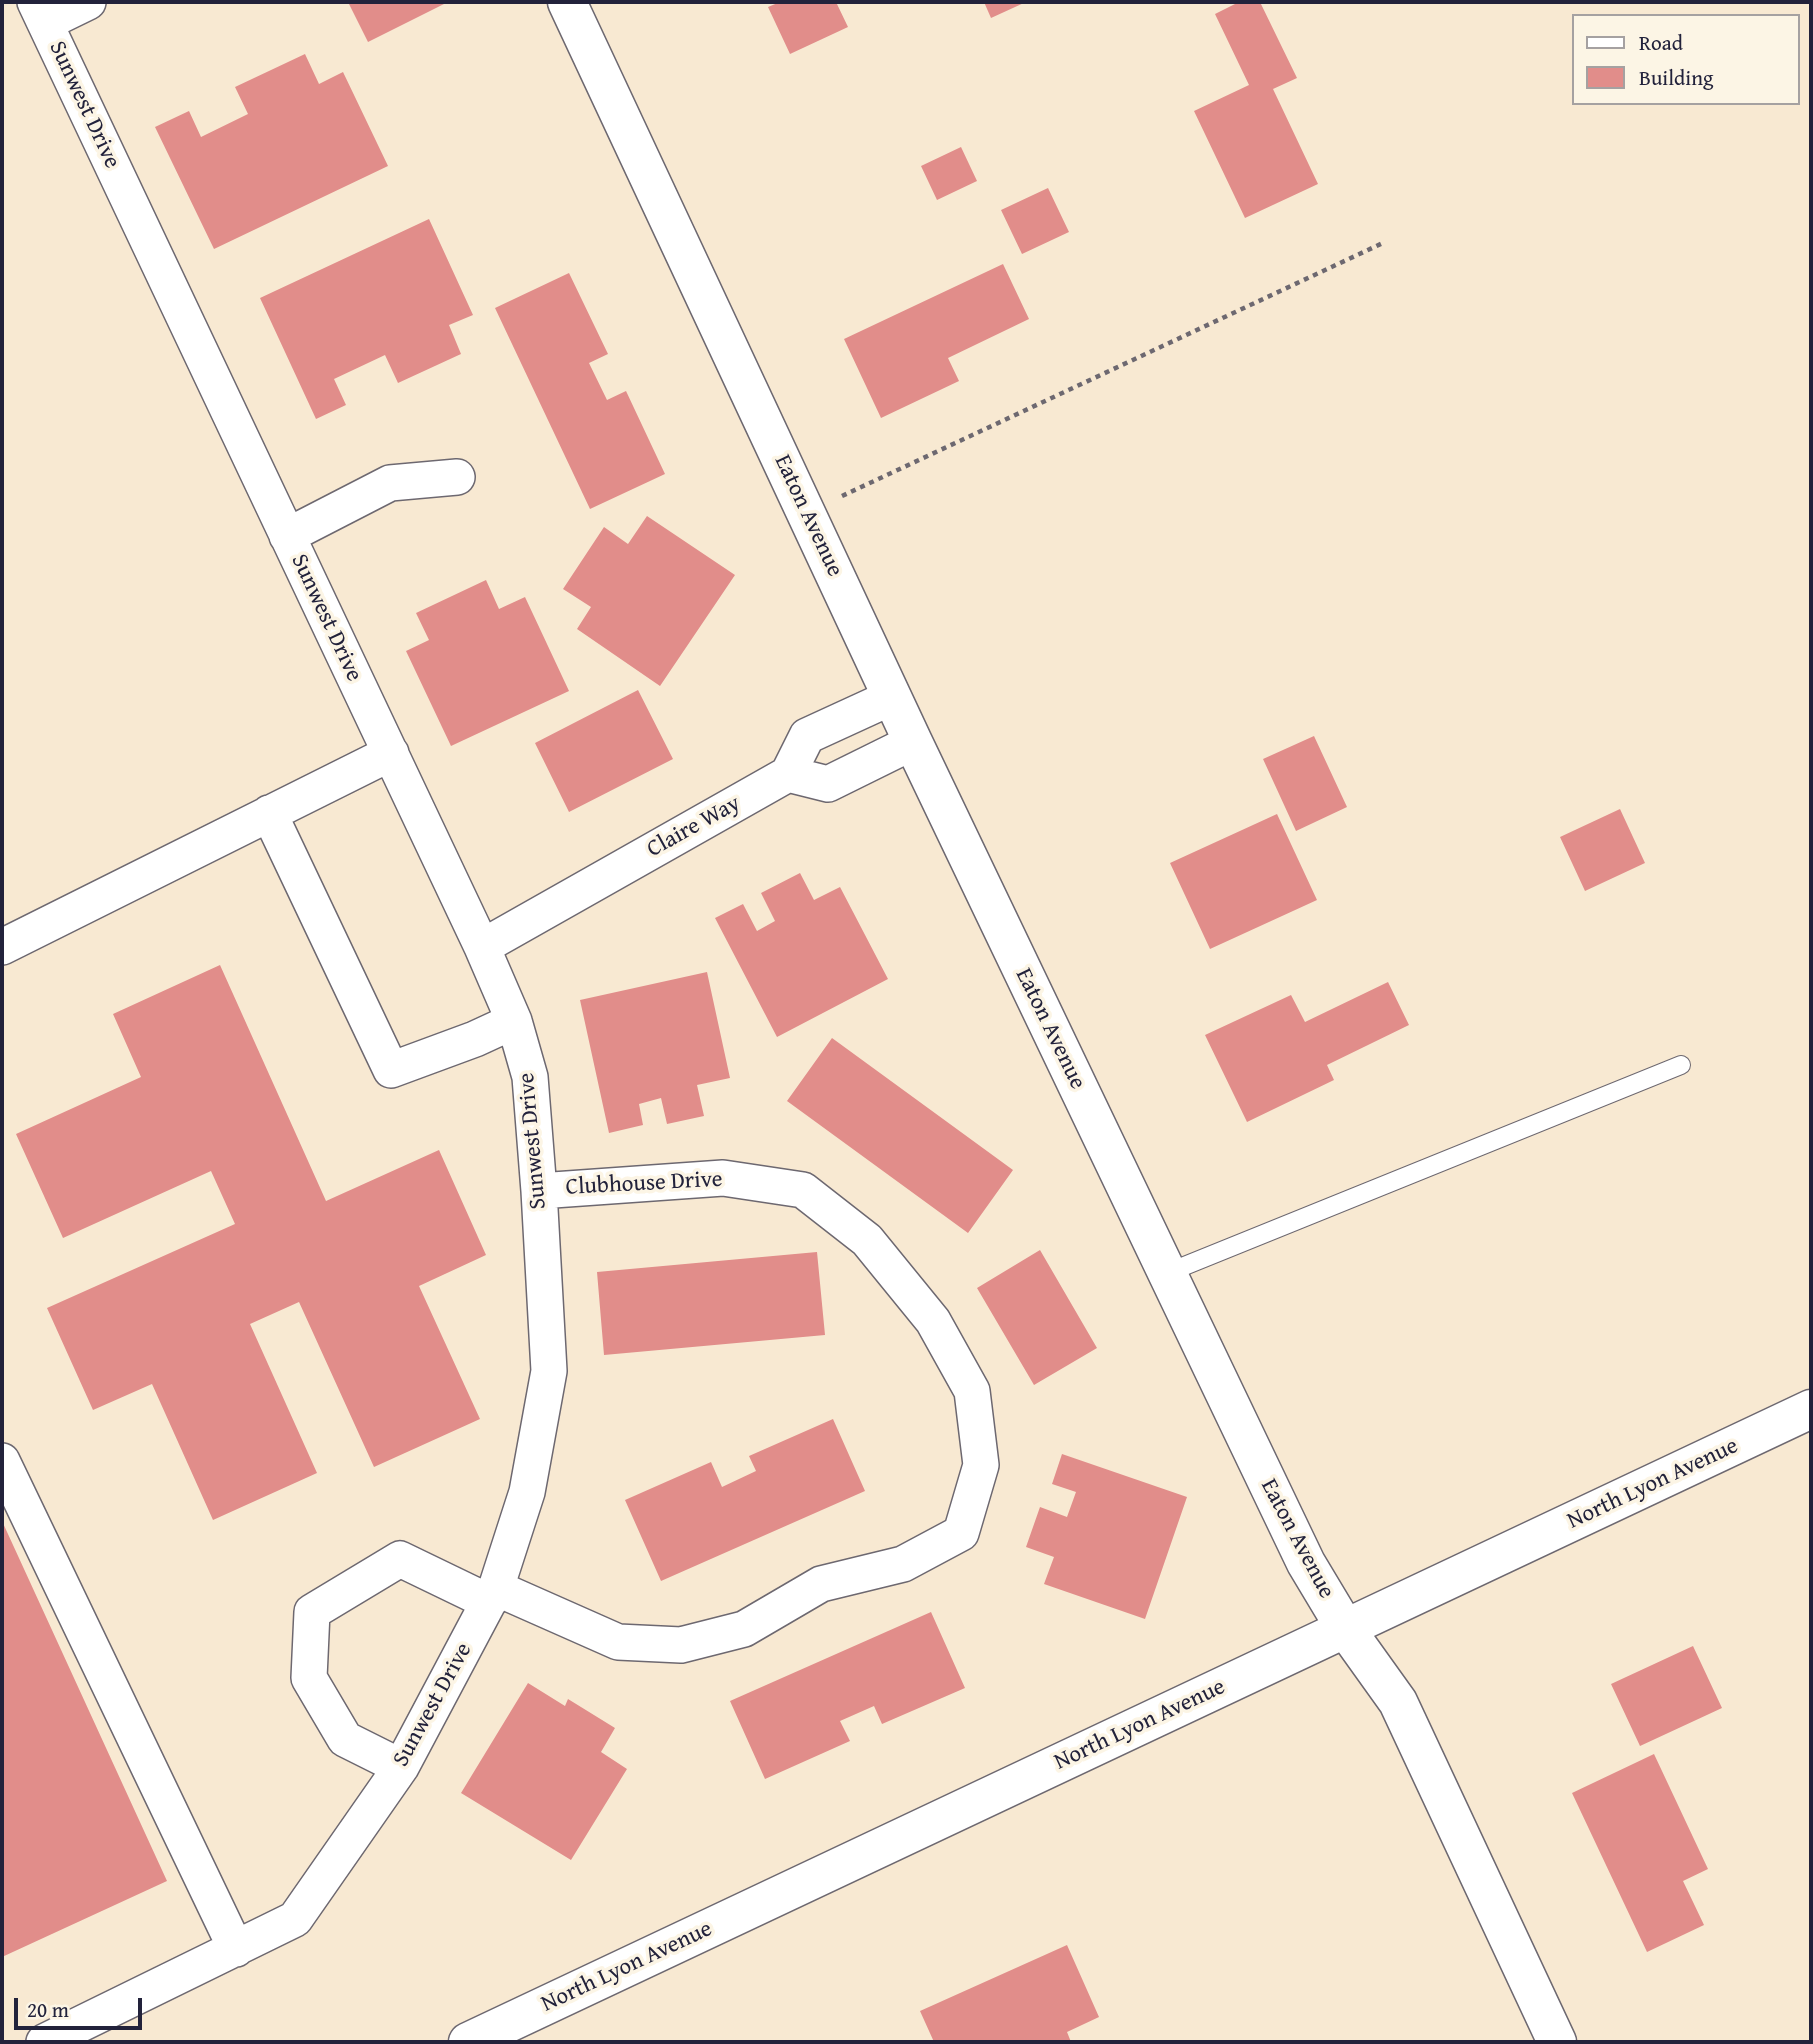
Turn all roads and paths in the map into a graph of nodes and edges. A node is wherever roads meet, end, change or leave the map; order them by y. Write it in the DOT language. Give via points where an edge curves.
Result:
graph roads {
  1 [pos="88,2"];
  2 [pos="567,2"];
  3 [pos="40,12"];
  4 [pos="1385,242"];
  5 [pos="457,477"];
  6 [pos="806,512"];
  7 [pos="287,536"];
  8 [pos="892,698"];
  9 [pos="913,742"];
  10 [pos="391,754"];
  11 [pos="788,775"];
  12 [pos="269,813"];
  13 [pos="2,947"];
  14 [pos="482,947"];
  15 [pos="513,1021"];
  16 [pos="1681,1065"];
  17 [pos="539,1191"];
  18 [pos="1167,1273"];
  19 [pos="1811,1409"];
  20 [pos="2,1461"];
  21 [pos="493,1595"];
  22 [pos="1345,1628"];
  23 [pos="401,1767"];
  24 [pos="236,1949"];
  25 [pos="44,2042"];
  26 [pos="468,2042"];
  27 [pos="1557,2042"];
  1 -- 3 [label="street"];
  2 -- 6 [label="street, Eaton Avenue"];
  3 -- 7 [label="street, Sunwest Drive"];
  4 -- 6 [label="path"];
  5 -- 7 [label="street" via="390,483"];
  6 -- 8 [label="street, Eaton Avenue"];
  7 -- 10 [label="street, Sunwest Drive"];
  8 -- 9 [label="street, Eaton Avenue"];
  8 -- 11 [label="street" via="807,736"];
  9 -- 11 [label="street" via="828,784"];
  9 -- 18 [label="street, Eaton Avenue"];
  10 -- 12 [label="street"];
  10 -- 14 [label="street, Sunwest Drive"];
  11 -- 14 [label="street, Claire Way"];
  12 -- 13 [label="street"];
  12 -- 15 [label="street" via="391,1070"];
  14 -- 15 [label="street, Sunwest Drive"];
  15 -- 17 [label="street, Sunwest Drive" via="530,1077"];
  16 -- 18 [label="lane"];
  17 -- 21 [label="street, Sunwest Drive" via="549,1371 527,1492"];
  17 -- 21 [label="street, Clubhouse Drive" via="723,1178 803,1190 867,1240 933,1321 972,1391 981,1465 961,1533 903,1564 821,1584 744,1629 681,1645 618,1642"];
  18 -- 22 [label="street, Eaton Avenue" via="1306,1563"];
  19 -- 22 [label="street, North Lyon Avenue"];
  20 -- 24 [label="street"];
  21 -- 23 [label="street, Sunwest Drive"];
  21 -- 23 [label="street, Clubhouse Drive" via="400,1559 312,1612 309,1678 345,1739"];
  22 -- 26 [label="street, North Lyon Avenue"];
  22 -- 27 [label="street, Eaton Avenue" via="1398,1702"];
  23 -- 24 [label="street, Sunwest Drive" via="295,1919"];
  24 -- 25 [label="street, Sunwest Drive"];
}
